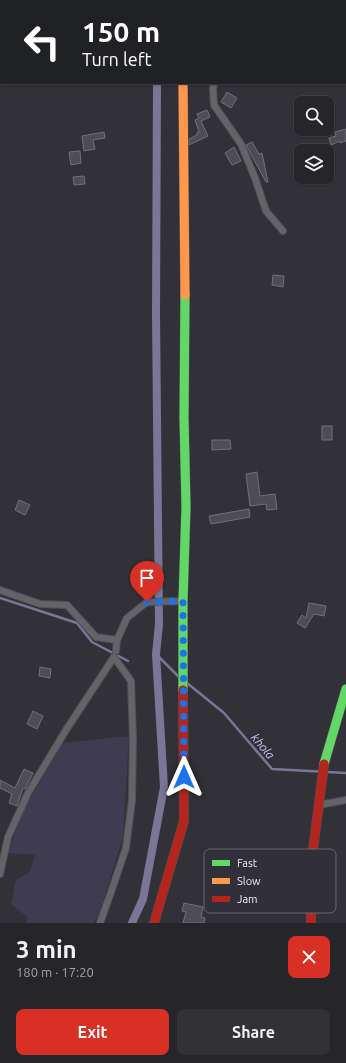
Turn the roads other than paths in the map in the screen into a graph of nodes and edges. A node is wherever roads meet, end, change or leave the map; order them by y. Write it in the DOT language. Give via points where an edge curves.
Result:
graph roads {
  1 [pos="183,84"];
  2 [pos="214,84"];
  3 [pos="283,231"];
  4 [pos="0,590"];
  5 [pos="183,601"];
  6 [pos="117,640"];
  7 [pos="116,651"];
  8 [pos="346,689"];
  9 [pos="346,800"];
  10 [pos="319,805"];
  11 [pos="313,849"];
  12 [pos="0,874"];
  13 [pos="311,913"];
  14 [pos="100,923"];
  15 [pos="154,923"];
  16 [pos="311,923"];
  1 -- 5 [label="street" via="186,507"];
  2 -- 3 [label="street" via="214,105 241,144 266,211"];
  4 -- 6 [label="street" via="40,604 67,605 96,637"];
  5 -- 6 [label="street" via="147,602 127,618"];
  5 -- 15 [label="street" via="184,821"];
  6 -- 7 [label="street"];
  8 -- 10 [label="street" via="324,761"];
  9 -- 10 [label="street"];
  10 -- 11 [label="street"];
  12 -- 14 [label="street" via="8,837 28,793 114,658 131,681 132,800 126,848"];
  13 -- 16 [label="street"];
}
